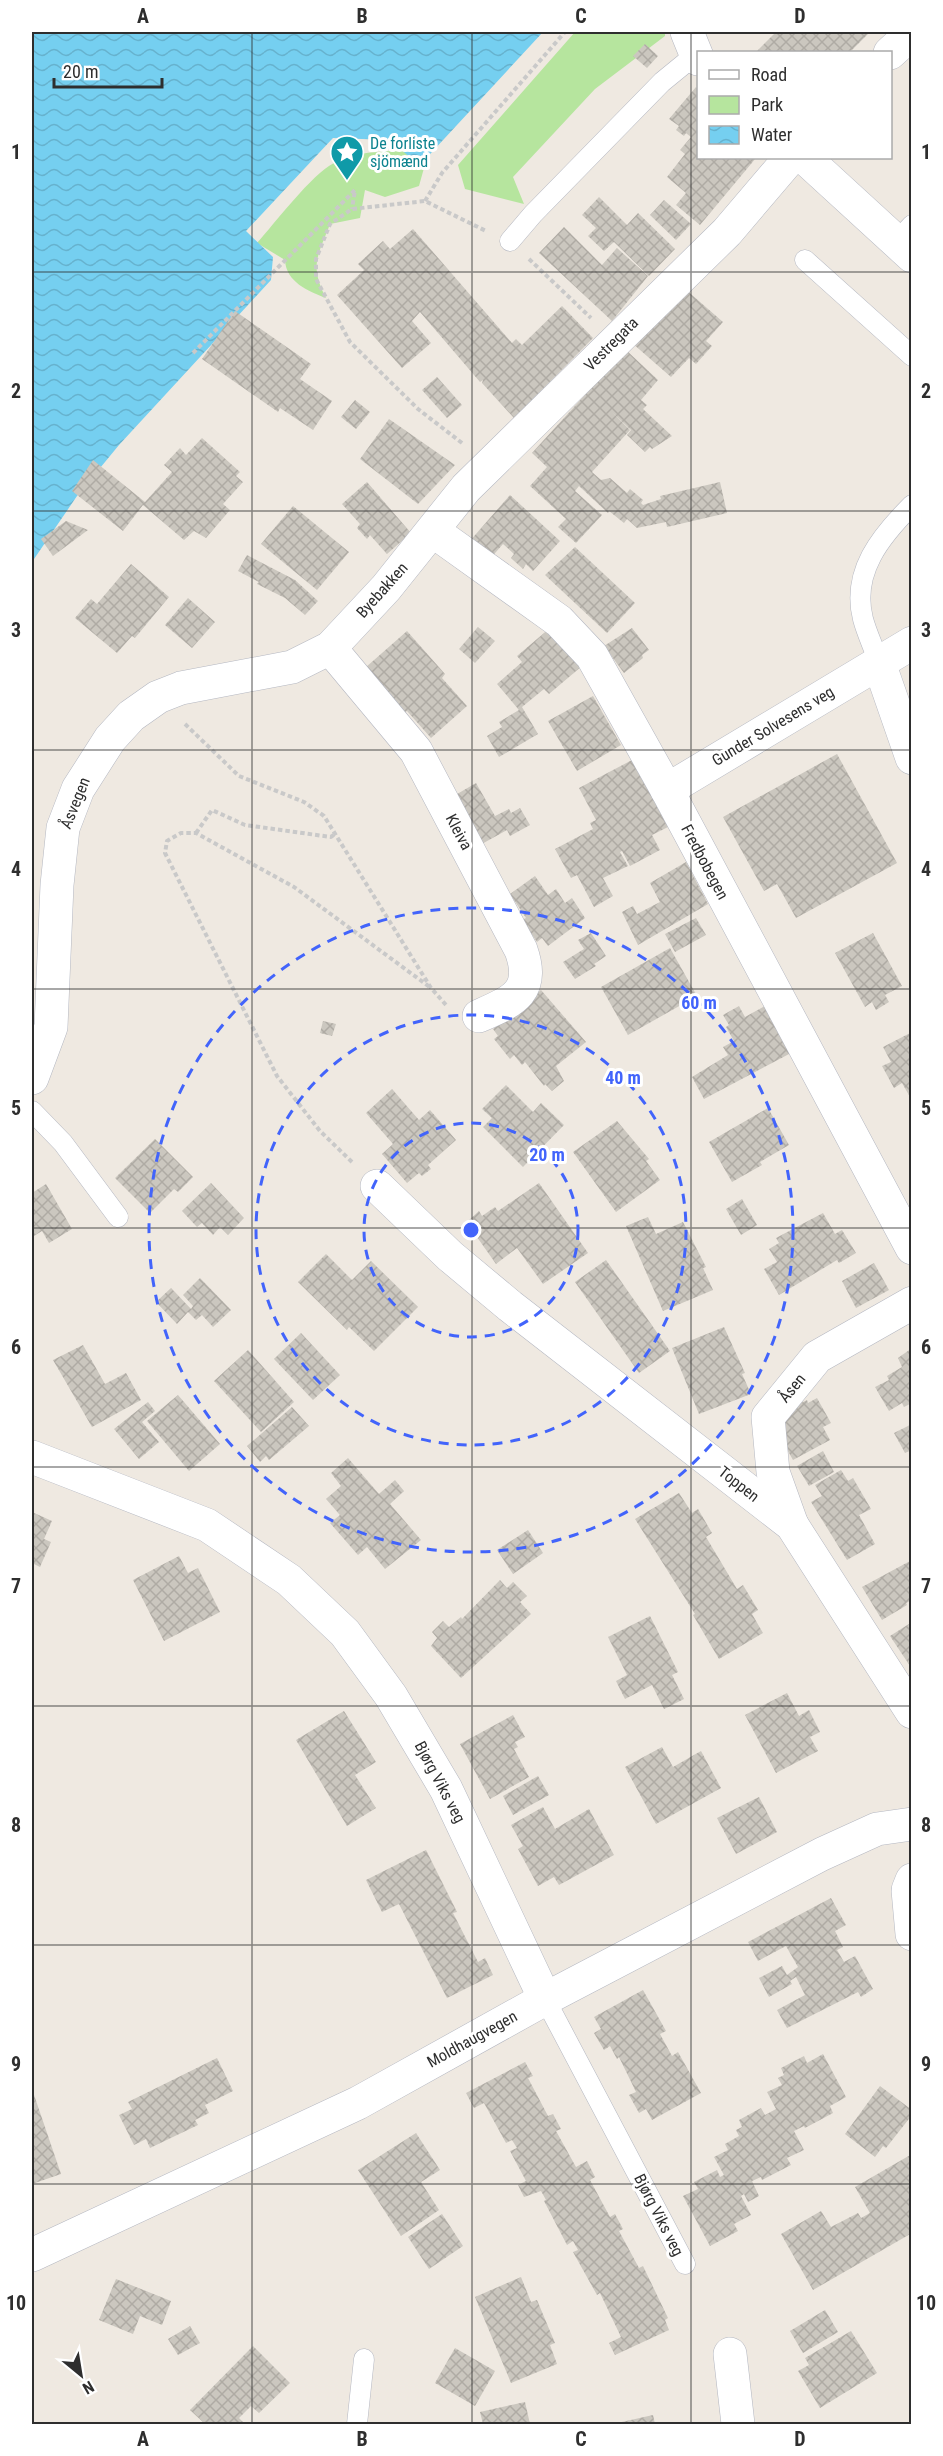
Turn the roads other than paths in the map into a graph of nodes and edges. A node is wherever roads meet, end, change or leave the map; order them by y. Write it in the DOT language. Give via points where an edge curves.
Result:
graph roads {
  1 [pos="912,33"];
  2 [pos="694,48"];
  3 [pos="892,52"];
  4 [pos="789,159"];
  5 [pos="806,159"];
  6 [pos="510,241"];
  7 [pos="906,241"];
  8 [pos="805,260"];
  9 [pos="912,356"];
  10 [pos="912,506"];
  11 [pos="433,531"];
  12 [pos="912,643"];
  13 [pos="330,648"];
  14 [pos="879,663"];
  15 [pos="912,758"];
  16 [pos="667,790"];
  17 [pos="479,1016"];
  18 [pos="32,1078"];
  19 [pos="32,1111"];
  20 [pos="377,1186"];
  21 [pos="118,1217"];
  22 [pos="912,1248"];
  23 [pos="912,1303"];
  24 [pos="32,1457"];
  25 [pos="792,1525"];
  26 [pos="912,1712"];
  27 [pos="912,1824"];
  28 [pos="912,1880"];
  29 [pos="912,1934"];
  30 [pos="545,1999"];
  31 [pos="32,2256"];
  32 [pos="685,2264"];
  33 [pos="730,2354"];
  34 [pos="363,2359"];
  35 [pos="357,2424"];
  36 [pos="738,2424"];
  1 -- 3 [label="street"];
  2 -- 6 [label="lane"];
  4 -- 11 [label="street, Vestregata" via="727,232 466,488"];
  5 -- 7 [label="street"];
  8 -- 9 [label="lane"];
  10 -- 14 [label="lane" via="887,530 863,574 863,617"];
  11 -- 13 [label="street, Byebakken"];
  11 -- 16 [label="street, Fredbobegen" via="559,621 592,656"];
  12 -- 14 [label="street, Gunder Solvesens veg"];
  13 -- 17 [label="street, Kleiva" via="416,751 521,950 527,979 520,994"];
  13 -- 18 [label="street, Åsvegen" via="292,667 181,688 158,698 131,716 94,762 78,789 63,828 51,1027"];
  14 -- 15 [label="street"];
  14 -- 16 [label="street, Gunder Solvesens veg"];
  16 -- 22 [label="street, Fredbobegen"];
  19 -- 21 [label="lane" via="63,1143"];
  20 -- 25 [label="street, Toppen" via="450,1256 510,1306"];
  23 -- 25 [label="street, Åsen" via="817,1357 768,1417 773,1472"];
  24 -- 30 [label="street, Bjørg Viks veg" via="207,1525 290,1580 345,1633 391,1696 446,1790"];
  25 -- 26 [label="street, Toppen"];
  27 -- 30 [label="street, Moldhaugvegen" via="877,1829 822,1854"];
  28 -- 29 [label="street" via="908,1890"];
  30 -- 31 [label="street, Moldhaugvegen" via="358,2103"];
  30 -- 32 [label="lane, Bjørg Viks veg"];
  33 -- 36 [label="street"];
  34 -- 35 [label="lane"];
}
